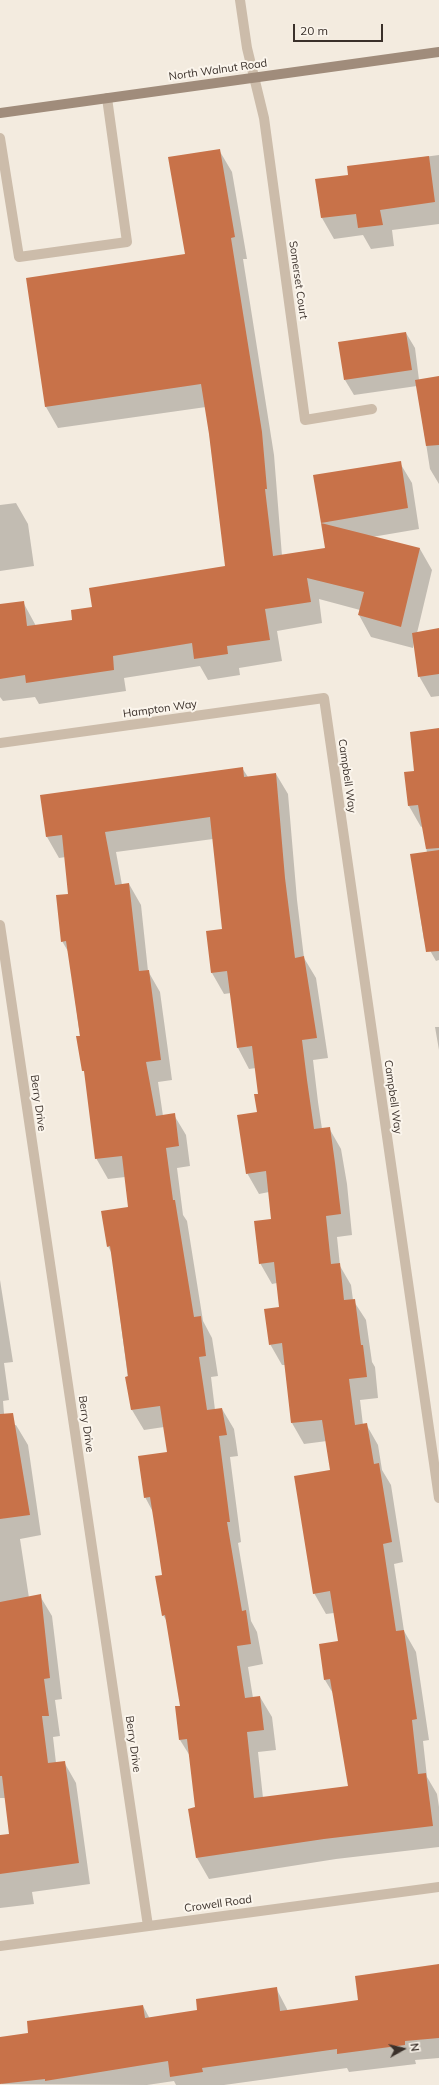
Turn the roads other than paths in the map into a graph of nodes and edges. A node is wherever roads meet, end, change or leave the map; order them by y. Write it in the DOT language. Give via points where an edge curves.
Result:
graph roads {
  1 [pos="240,0"];
  2 [pos="439,52"];
  3 [pos="254,76"];
  4 [pos="106,98"];
  5 [pos="0,113"];
  6 [pos="0,138"];
  7 [pos="372,409"];
  8 [pos="324,698"];
  9 [pos="0,743"];
  10 [pos="0,925"];
  11 [pos="439,1498"];
  12 [pos="439,1887"];
  13 [pos="148,1926"];
  14 [pos="0,1946"];
  1 -- 3 [label="street"];
  2 -- 3 [label="street, North Walnut Road"];
  3 -- 4 [label="street, North Walnut Road"];
  3 -- 7 [label="street, Somerset Court" via="264,118 305,420"];
  4 -- 5 [label="street, North Walnut Road"];
  4 -- 6 [label="street" via="127,242 19,257"];
  8 -- 9 [label="street, Hampton Way"];
  8 -- 11 [label="street, Campbell Way"];
  10 -- 13 [label="street, Berry Drive"];
  12 -- 13 [label="street, Crowell Road"];
  13 -- 14 [label="street, Crowell Road"];
}
